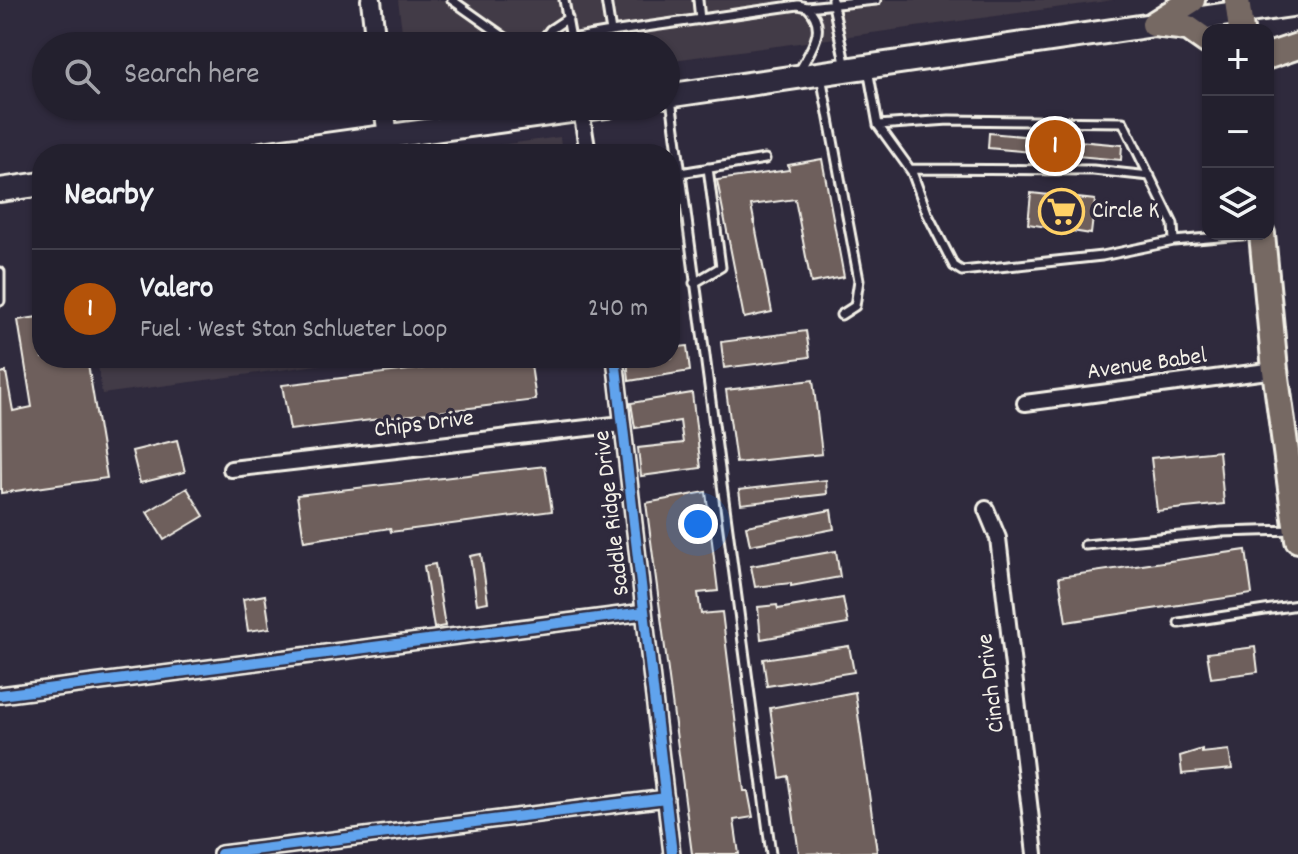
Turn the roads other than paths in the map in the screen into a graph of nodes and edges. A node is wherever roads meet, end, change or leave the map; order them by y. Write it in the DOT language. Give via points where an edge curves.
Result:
graph roads {
  1 [pos="371,0"];
  2 [pos="452,0"];
  3 [pos="564,0"];
  4 [pos="606,0"];
  5 [pos="698,0"];
  6 [pos="876,0"];
  7 [pos="1192,0"];
  8 [pos="832,3"];
  9 [pos="1298,4"];
  10 [pos="807,7"];
  11 [pos="1239,14"];
  12 [pos="568,18"];
  13 [pos="700,20"];
  14 [pos="1154,24"];
  15 [pos="374,32"];
  16 [pos="497,32"];
  17 [pos="548,32"];
  18 [pos="570,32"];
  19 [pos="611,32"];
  20 [pos="1202,38"];
  21 [pos="1298,46"];
  22 [pos="1274,54"];
  23 [pos="857,69"];
  24 [pos="820,73"];
  25 [pos="796,78"];
  26 [pos="680,94"];
  27 [pos="386,120"];
  28 [pos="526,120"];
  29 [pos="583,120"];
  30 [pos="672,120"];
  31 [pos="878,125"];
  32 [pos="389,144"];
  33 [pos="394,144"];
  34 [pos="586,144"];
  35 [pos="675,144"];
  36 [pos="765,159"];
  37 [pos="708,168"];
  38 [pos="910,169"];
  39 [pos="680,173"];
  40 [pos="1150,176"];
  41 [pos="32,185"];
  42 [pos="0,190"];
  43 [pos="1202,239"];
  44 [pos="1263,240"];
  45 [pos="1174,241"];
  46 [pos="0,272"];
  47 [pos="694,283"];
  48 [pos="0,301"];
  49 [pos="841,315"];
  50 [pos="616,368"];
  51 [pos="1275,370"];
  52 [pos="1025,403"];
  53 [pos="622,424"];
  54 [pos="231,469"];
  55 [pos="986,509"];
  56 [pos="1297,535"];
  57 [pos="1085,545"];
  58 [pos="1298,605"];
  59 [pos="644,612"];
  60 [pos="1179,623"];
  61 [pos="0,695"];
  62 [pos="666,798"];
  63 [pos="221,854"];
  64 [pos="672,854"];
  65 [pos="771,854"];
  66 [pos="1035,854"];
  1 -- 15 [label="street"];
  2 -- 16 [label="lane"];
  3 -- 12 [label="lane"];
  4 -- 19 [label="lane"];
  5 -- 13 [label="lane"];
  6 -- 8 [label="lane"];
  7 -- 14 [label="highway"];
  8 -- 10 [label="lane"];
  8 -- 23 [label="lane"];
  9 -- 11 [label="main road"];
  10 -- 13 [label="lane"];
  10 -- 25 [label="lane" via="814,13 818,33"];
  11 -- 14 [label="main road"];
  12 -- 17 [label="lane"];
  12 -- 18 [label="lane"];
  13 -- 19 [label="lane"];
  14 -- 20 [label="highway" via="1188,28"];
  14 -- 23 [label="main road"];
  21 -- 22 [label="highway"];
  23 -- 24 [label="main road"];
  23 -- 31 [label="lane"];
  24 -- 25 [label="main road"];
  24 -- 49 [label="lane" via="859,280 855,306"];
  25 -- 26 [label="main road"];
  27 -- 32 [label="street"];
  28 -- 33 [label="main road"];
  29 -- 34 [label="street"];
  30 -- 35 [label="lane"];
  31 -- 38 [label="lane"];
  31 -- 40 [label="lane" via="949,120 1123,122"];
  36 -- 37 [label="lane"];
  37 -- 39 [label="lane"];
  37 -- 47 [label="lane" via="721,267"];
  38 -- 40 [label="lane" via="1093,170"];
  38 -- 45 [label="lane" via="954,266 962,271 1102,256"];
  39 -- 47 [label="lane"];
  40 -- 45 [label="lane" via="1173,224"];
  41 -- 42 [label="main road"];
  43 -- 45 [label="lane"];
  44 -- 51 [label="highway"];
  46 -- 48 [label="lane"];
  47 -- 65 [label="lane"];
  50 -- 53 [label="street, Saddle Ridge Drive"];
  51 -- 52 [label="street, Avenue Babel"];
  51 -- 56 [label="highway"];
  53 -- 54 [label="street, Chips Drive"];
  53 -- 59 [label="street, Saddle Ridge Drive"];
  55 -- 66 [label="street, Cinch Drive" via="998,538"];
  56 -- 57 [label="lane" via="1222,532"];
  58 -- 60 [label="lane"];
  59 -- 61 [label="street"];
  59 -- 62 [label="street, Saddle Ridge Drive"];
  62 -- 63 [label="street"];
  62 -- 64 [label="street, Saddle Ridge Drive"];
}
